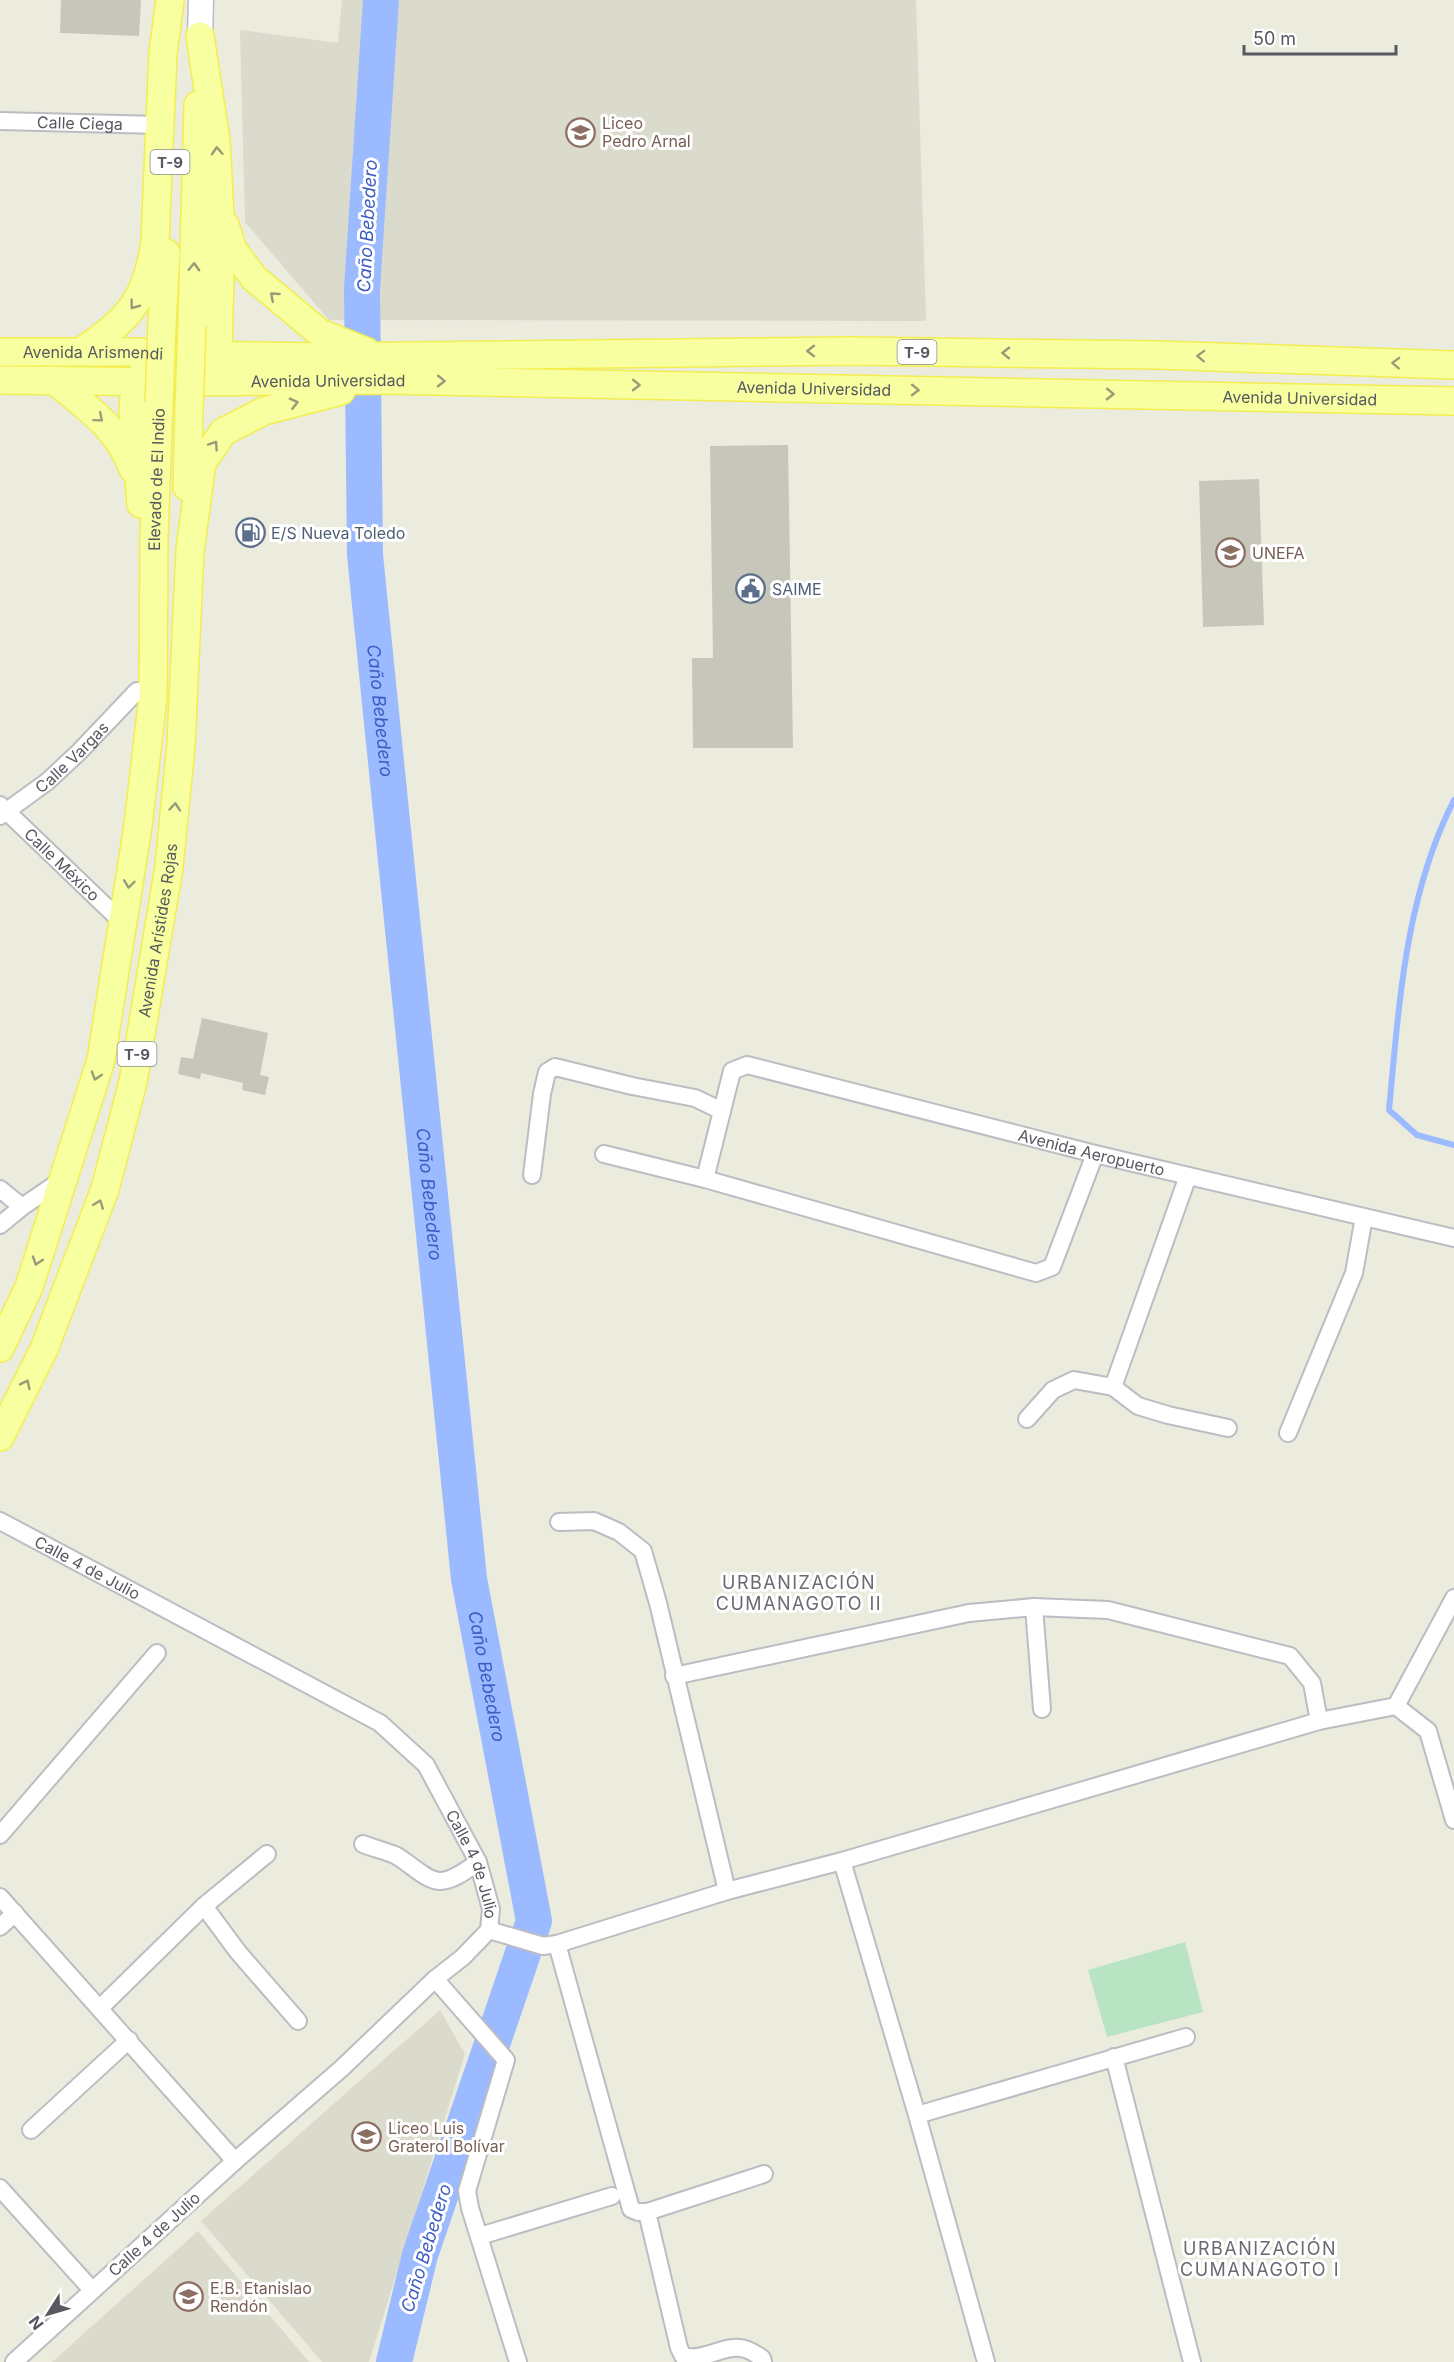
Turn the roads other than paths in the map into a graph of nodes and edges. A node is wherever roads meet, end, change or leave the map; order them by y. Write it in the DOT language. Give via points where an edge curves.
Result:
graph roads {
  1 [pos="172,0"];
  2 [pos="201,0"];
  3 [pos="200,36"];
  4 [pos="0,121"];
  5 [pos="159,125"];
  6 [pos="220,210"];
  7 [pos="82,351"];
  8 [pos="0,352"];
  9 [pos="218,354"];
  10 [pos="186,355"];
  11 [pos="1454,365"];
  12 [pos="324,367"];
  13 [pos="381,368"];
  14 [pos="0,380"];
  15 [pos="54,380"];
  16 [pos="135,382"];
  17 [pos="166,392"];
  18 [pos="1454,401"];
  19 [pos="140,487"];
  20 [pos="184,650"];
  21 [pos="137,691"];
  22 [pos="2,810"];
  23 [pos="138,826"];
  24 [pos="123,923"];
  25 [pos="722,1111"];
  26 [pos="604,1154"];
  27 [pos="1095,1154"];
  28 [pos="532,1175"];
  29 [pos="1188,1176"];
  30 [pos="64,1179"];
  31 [pos="705,1179"];
  32 [pos="0,1189"];
  33 [pos="22,1207"];
  34 [pos="1365,1217"];
  35 [pos="0,1225"];
  36 [pos="1454,1238"];
  37 [pos="0,1348"];
  38 [pos="1113,1387"];
  39 [pos="1027,1419"];
  40 [pos="1228,1428"];
  41 [pos="1288,1433"];
  42 [pos="0,1437"];
  43 [pos="0,1521"];
  44 [pos="559,1522"];
  45 [pos="1454,1598"];
  46 [pos="1034,1607"];
  47 [pos="1447,1624"];
  48 [pos="157,1653"];
  49 [pos="674,1676"];
  50 [pos="1396,1706"];
  51 [pos="1042,1709"];
  52 [pos="1319,1721"];
  53 [pos="1454,1820"];
  54 [pos="0,1835"];
  55 [pos="363,1844"];
  56 [pos="267,1854"];
  57 [pos="842,1861"];
  58 [pos="478,1862"];
  59 [pos="727,1891"];
  60 [pos="0,1897"];
  61 [pos="204,1906"];
  62 [pos="15,1913"];
  63 [pos="0,1927"];
  64 [pos="489,1930"];
  65 [pos="550,1945"];
  66 [pos="435,1979"];
  67 [pos="100,2008"];
  68 [pos="298,2020"];
  69 [pos="1186,2037"];
  70 [pos="129,2040"];
  71 [pos="1114,2056"];
  72 [pos="917,2115"];
  73 [pos="32,2130"];
  74 [pos="235,2161"];
  75 [pos="764,2174"];
  76 [pos="0,2188"];
  77 [pos="612,2196"];
  78 [pos="647,2212"];
  79 [pos="480,2236"];
  80 [pos="92,2290"];
  81 [pos="14,2362"];
  82 [pos="518,2362"];
  83 [pos="763,2362"];
  84 [pos="986,2362"];
  85 [pos="1192,2362"];
  1 -- 5 [label="main road" via="163,53"];
  1 -- 17 [label="main road, Elevado de El Indio / T-9, bridge" via="173,104 162,324"];
  2 -- 3 [label="main road"];
  6 -- 3 [label="main road, one-way" via="216,141"];
  20 -- 3 [label="main road, Elevado de El Indio, one-way, bridge"];
  4 -- 5 [label="street, Calle Ciega"];
  5 -- 7 [label="main road, one-way" via="155,241 145,289 123,318"];
  6 -- 9 [label="main road"];
  12 -- 6 [label="main road, one-way" via="233,250"];
  7 -- 8 [label="main road, Avenida Arismendi"];
  7 -- 10 [label="main road, Avenida Arismendi"];
  9 -- 10 [label="main road, Avenida Universidad / T-9"];
  9 -- 12 [label="main road, Avenida Universidad / T-9"];
  9 -- 17 [label="main road" via="206,370"];
  10 -- 16 [label="main road, T-9" via="149,368"];
  11 -- 13 [label="main road, Avenida Universidad / T-9, one-way" via="1157,355 839,351"];
  12 -- 13 [label="main road, Avenida Universidad / T-9"];
  12 -- 13 [label="main road"];
  12 -- 17 [label="main road, Avenida Universidad / T-9"];
  20 -- 12 [label="main road, T-9, one-way" via="190,550 202,463 223,432 264,411"];
  13 -- 18 [label="main road, Avenida Universidad / T-9, one-way"];
  14 -- 15 [label="main road, Avenida Arismendi"];
  15 -- 16 [label="main road, Avenida Arismendi"];
  15 -- 19 [label="main road, T-9, one-way" via="109,426 121,442"];
  16 -- 17 [label="main road, Avenida Arismendi"];
  16 -- 19 [label="main road, T-9" via="133,413"];
  17 -- 23 [label="main road, Elevado de El Indio / T-9" via="154,538 153,697"];
  19 -- 21 [label="main road, T-9"];
  42 -- 20 [label="main road, Avenida Arístides Rojas / T-9, one-way" via="44,1349 105,1189 133,1082 169,867 181,745"];
  21 -- 22 [label="street, Calle Vargas" via="48,781"];
  21 -- 23 [label="main road, T-9"];
  22 -- 24 [label="street, Calle México"];
  23 -- 24 [label="main road, Avenida Arístides Rojas / T-9, one-way"];
  24 -- 30 [label="main road, Avenida Arístides Rojas / T-9, one-way" via="101,1060"];
  25 -- 27 [label="street, Avenida Aeropuerto" via="732,1071 747,1065"];
  25 -- 28 [label="street" via="695,1098 555,1067 547,1072 542,1094"];
  25 -- 31 [label="street"];
  26 -- 31 [label="street"];
  27 -- 29 [label="street, Avenida Aeropuerto"];
  27 -- 31 [label="street" via="1052,1267 1036,1273"];
  29 -- 34 [label="street, Avenida Aeropuerto"];
  29 -- 38 [label="street"];
  30 -- 33 [label="street"];
  30 -- 37 [label="main road, Avenida Arístides Rojas / T-9, one-way" via="29,1287"];
  32 -- 33 [label="street"];
  33 -- 35 [label="street"];
  34 -- 36 [label="street, Avenida Aeropuerto"];
  34 -- 41 [label="street" via="1354,1273"];
  38 -- 39 [label="street" via="1074,1380 1053,1390"];
  38 -- 40 [label="street" via="1138,1406"];
  43 -- 58 [label="street, Calle 4 de Julio" via="380,1723 426,1765"];
  44 -- 49 [label="street" via="594,1521 619,1532 643,1551"];
  45 -- 47 [label="street"];
  46 -- 49 [label="street" via="969,1613"];
  46 -- 51 [label="street"];
  46 -- 52 [label="street" via="1108,1610 1290,1656 1312,1683"];
  47 -- 50 [label="street"];
  48 -- 54 [label="street"];
  49 -- 59 [label="street"];
  50 -- 52 [label="street"];
  50 -- 53 [label="street" via="1428,1731"];
  52 -- 57 [label="street"];
  55 -- 58 [label="street" via="408,1862 440,1881"];
  56 -- 61 [label="street"];
  57 -- 59 [label="street"];
  57 -- 72 [label="street"];
  58 -- 64 [label="street, Calle 4 de Julio" via="491,1909"];
  59 -- 65 [label="street"];
  60 -- 62 [label="street"];
  61 -- 67 [label="street"];
  61 -- 68 [label="street" via="238,1952"];
  62 -- 63 [label="street"];
  62 -- 67 [label="street"];
  64 -- 65 [label="street"];
  64 -- 66 [label="street, Calle 4 de Julio"];
  65 -- 78 [label="street" via="631,2209"];
  66 -- 74 [label="street, Calle 4 de Julio" via="342,2068"];
  66 -- 79 [label="street" via="506,2060 467,2191"];
  67 -- 70 [label="street"];
  69 -- 71 [label="street"];
  70 -- 73 [label="street"];
  70 -- 74 [label="street"];
  71 -- 72 [label="street"];
  71 -- 85 [label="street"];
  72 -- 84 [label="street"];
  74 -- 80 [label="street, Calle 4 de Julio"];
  75 -- 78 [label="street"];
  76 -- 80 [label="street"];
  77 -- 79 [label="street"];
  78 -- 83 [label="street" via="683,2356 692,2360 735,2348 762,2358"];
  79 -- 82 [label="street"];
  80 -- 81 [label="street, Calle 4 de Julio"];
}
